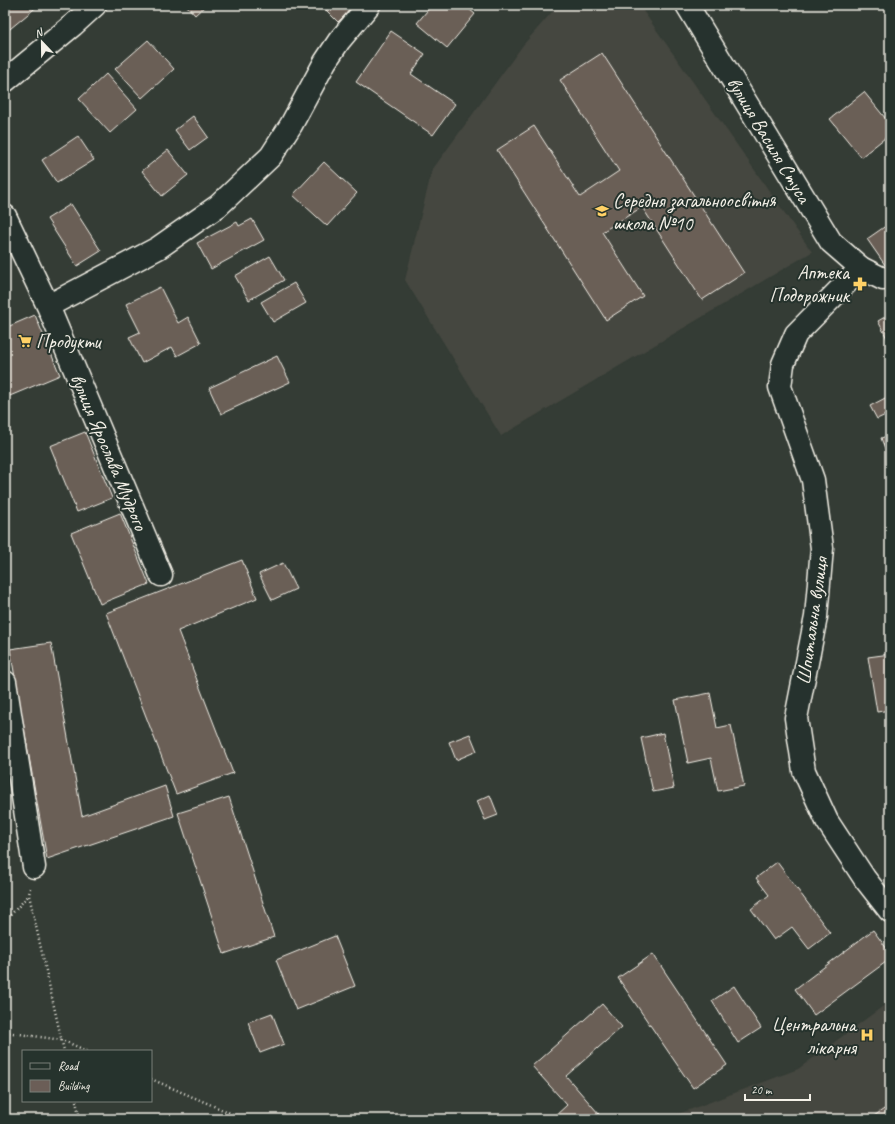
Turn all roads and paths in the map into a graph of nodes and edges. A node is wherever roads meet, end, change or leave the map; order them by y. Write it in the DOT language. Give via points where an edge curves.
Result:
graph roads {
  1 [pos="95,5"];
  2 [pos="369,5"];
  3 [pos="687,5"];
  4 [pos="5,81"];
  5 [pos="5,216"];
  6 [pos="861,268"];
  7 [pos="890,278"];
  8 [pos="48,306"];
  9 [pos="161,575"];
  10 [pos="5,682"];
  11 [pos="34,867"];
  12 [pos="29,895"];
  13 [pos="890,911"];
  14 [pos="5,921"];
  15 [pos="5,1032"];
  16 [pos="62,1040"];
  17 [pos="64,1050"];
  18 [pos="84,1050"];
  19 [pos="152,1079"];
  20 [pos="76,1102"];
  21 [pos="80,1119"];
  22 [pos="241,1119"];
  1 -- 4 [label="street"];
  2 -- 8 [label="street" via="325,62 271,156 218,206 158,248"];
  3 -- 6 [label="street, вулиця Василя Стуса" via="831,242"];
  5 -- 8 [label="street, вулиця Ярослава Мудрого"];
  6 -- 7 [label="street, вулиця Василя Стуса" via="883,279"];
  6 -- 13 [label="street, Шпитальна вулиця" via="796,334 783,364 780,387 813,480 822,548 816,617 796,718 804,771 827,821"];
  8 -- 9 [label="street, вулиця Ярослава Мудрого"];
  10 -- 11 [label="street"];
  11 -- 12 [label="path"];
  12 -- 14 [label="path"];
  12 -- 16 [label="path"];
  15 -- 16 [label="path"];
  16 -- 17 [label="path"];
  16 -- 18 [label="path"];
  19 -- 22 [label="path"];
  20 -- 21 [label="path"];
}
